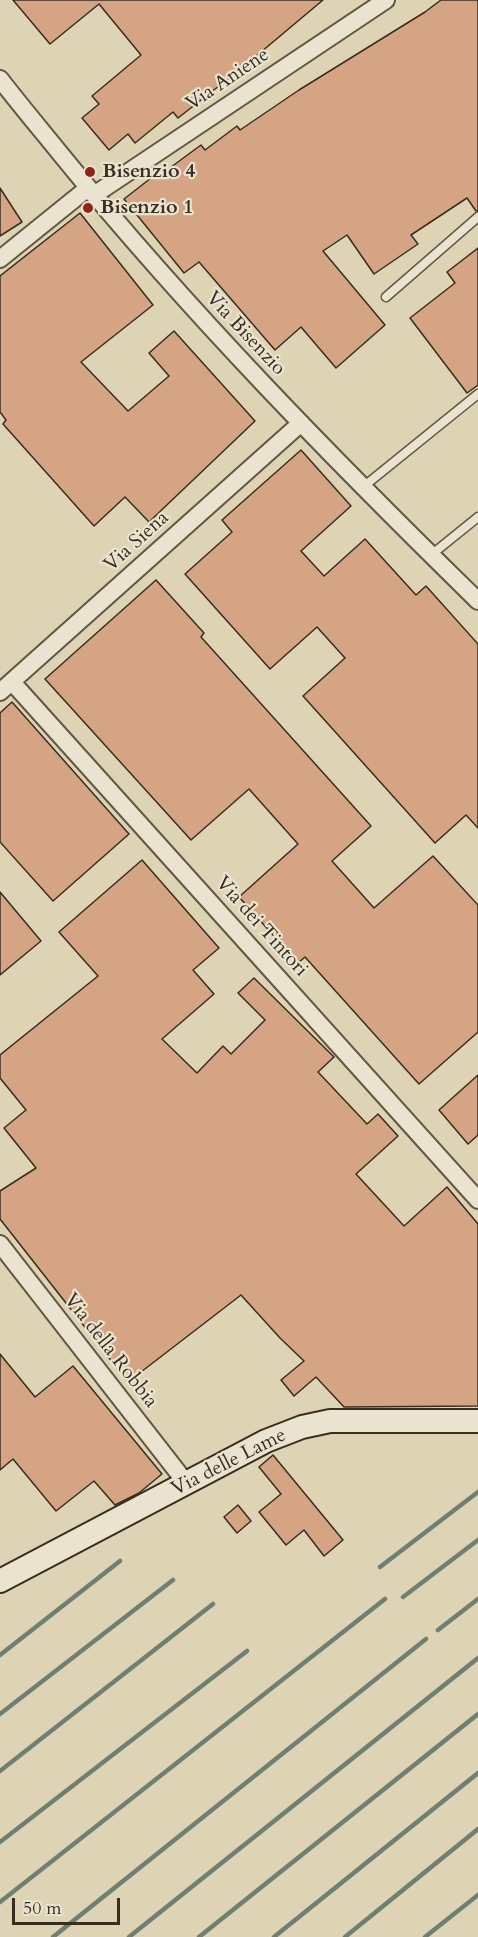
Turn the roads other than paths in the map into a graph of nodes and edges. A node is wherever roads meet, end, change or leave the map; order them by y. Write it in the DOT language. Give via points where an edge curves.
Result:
graph roads {
  1 [pos="386,0"];
  2 [pos="0,79"];
  3 [pos="91,191"];
  4 [pos="478,217"];
  5 [pos="0,260"];
  6 [pos="386,297"];
  7 [pos="478,394"];
  8 [pos="301,423"];
  9 [pos="363,487"];
  10 [pos="478,518"];
  11 [pos="431,555"];
  12 [pos="478,601"];
  13 [pos="6,687"];
  14 [pos="478,1200"];
  15 [pos="0,1244"];
  16 [pos="478,1421"];
  17 [pos="187,1484"];
  18 [pos="0,1581"];
  1 -- 3 [label="street, Via Aniene"];
  2 -- 3 [label="street, Via Bisenzio"];
  3 -- 5 [label="street, Via Aniene"];
  3 -- 8 [label="street, Via Bisenzio" via="167,281"];
  4 -- 6 [label="lane"];
  7 -- 9 [label="lane"];
  8 -- 9 [label="street, Via Bisenzio"];
  8 -- 13 [label="street, Via Siena"];
  9 -- 11 [label="street, Via Bisenzio"];
  10 -- 11 [label="lane"];
  11 -- 12 [label="street, Via Bisenzio"];
  13 -- 14 [label="street, Via dei Tintori"];
  15 -- 17 [label="street, Via della Robbia"];
  16 -- 17 [label="street, Via delle Lame" via="330,1421 286,1432"];
  17 -- 18 [label="street, Via delle Lame"];
}
